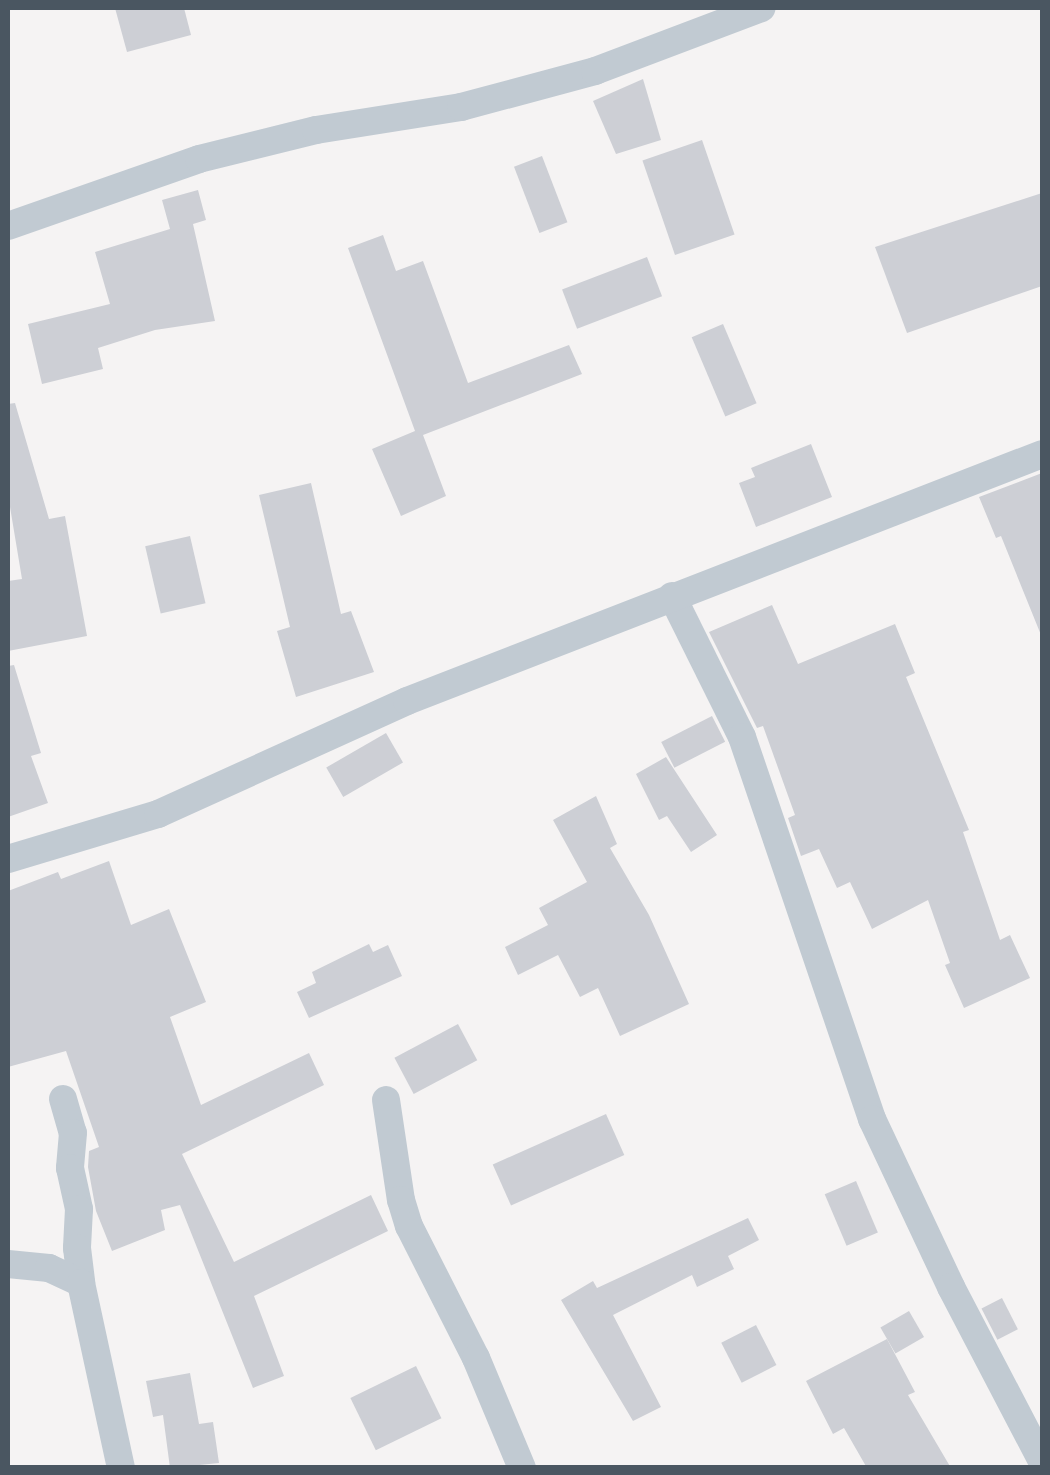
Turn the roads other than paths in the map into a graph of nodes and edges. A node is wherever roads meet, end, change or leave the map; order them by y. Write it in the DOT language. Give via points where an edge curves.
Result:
graph roads {
  1 [pos="762,8"];
  2 [pos="8,226"];
  3 [pos="1042,454"];
  4 [pos="672,596"];
  5 [pos="8,859"];
  6 [pos="63,1099"];
  7 [pos="386,1100"];
  8 [pos="8,1264"];
  9 [pos="81,1283"];
  10 [pos="1042,1460"];
  11 [pos="121,1468"];
  12 [pos="522,1468"];
  1 -- 2 [label="street" via="595,71 461,107 316,130 199,159"];
  3 -- 4 [label="street"];
  4 -- 5 [label="street" via="407,700 158,814"];
  4 -- 10 [label="street" via="742,737 872,1119"];
  6 -- 9 [label="street" via="73,1133"];
  7 -- 12 [label="street" via="409,1226"];
  8 -- 9 [label="street" via="49,1268"];
  9 -- 11 [label="street"];
}
